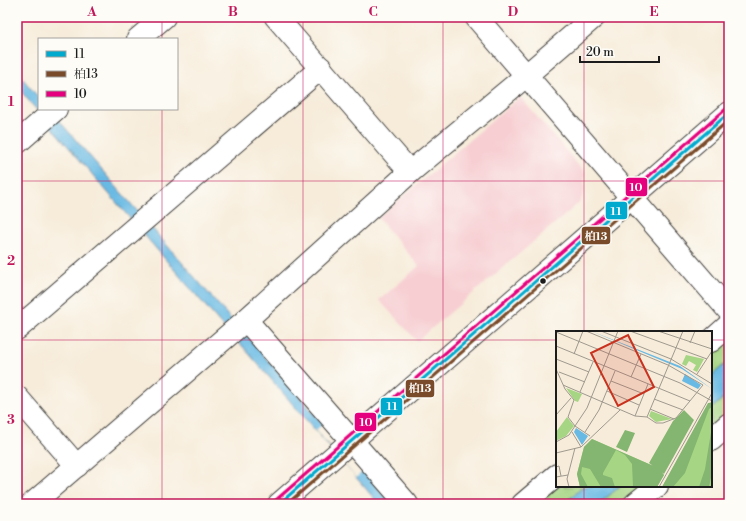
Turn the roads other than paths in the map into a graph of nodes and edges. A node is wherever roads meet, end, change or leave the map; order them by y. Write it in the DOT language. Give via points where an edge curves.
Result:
graph roads {
  1 [pos="164,17"];
  2 [pos="276,17"];
  3 [pos="476,17"];
  4 [pos="594,17"];
  5 [pos="139,38"];
  6 [pos="321,68"];
  7 [pos="527,75"];
  8 [pos="55,110"];
  9 [pos="729,113"];
  10 [pos="17,143"];
  11 [pos="410,172"];
  12 [pos="632,197"];
  13 [pos="729,310"];
  14 [pos="246,320"];
  15 [pos="729,325"];
  16 [pos="17,329"];
  17 [pos="712,340"];
  18 [pos="17,397"];
  19 [pos="729,424"];
  20 [pos="712,439"];
  21 [pos="352,440"];
  22 [pos="77,466"];
  23 [pos="556,476"];
  24 [pos="655,487"];
  25 [pos="32,504"];
  26 [pos="279,504"];
  27 [pos="407,504"];
  28 [pos="523,504"];
  29 [pos="635,504"];
  1 -- 5 [label="street"];
  2 -- 6 [label="street"];
  3 -- 7 [label="street"];
  4 -- 7 [label="street"];
  6 -- 11 [label="street"];
  6 -- 16 [label="street"];
  7 -- 11 [label="street"];
  7 -- 12 [label="street"];
  8 -- 10 [label="street"];
  9 -- 12 [label="street"];
  11 -- 14 [label="street"];
  12 -- 13 [label="street"];
  12 -- 21 [label="street"];
  14 -- 21 [label="street"];
  14 -- 22 [label="street"];
  15 -- 17 [label="street"];
  18 -- 22 [label="street"];
  19 -- 20 [label="street"];
  21 -- 26 [label="street"];
  21 -- 27 [label="street"];
  22 -- 25 [label="street"];
  23 -- 28 [label="street"];
  24 -- 29 [label="street"];
}
